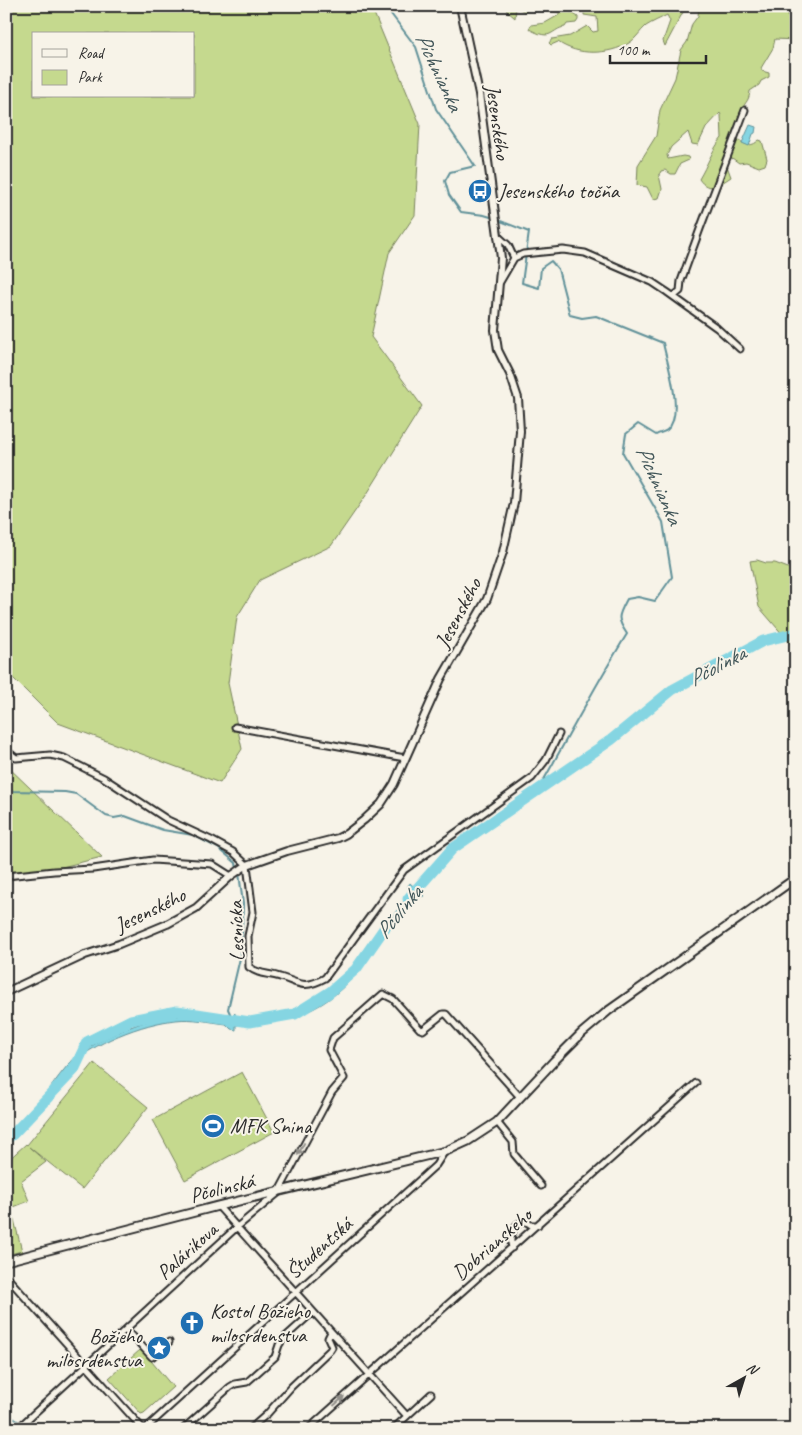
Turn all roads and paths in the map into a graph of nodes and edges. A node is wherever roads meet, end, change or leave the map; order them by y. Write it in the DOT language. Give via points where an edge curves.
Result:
graph roads {
  1 [pos="460,6"];
  2 [pos="745,110"];
  3 [pos="498,236"];
  4 [pos="514,258"];
  5 [pos="500,282"];
  6 [pos="674,296"];
  7 [pos="740,349"];
  8 [pos="235,727"];
  9 [pos="559,734"];
  10 [pos="6,750"];
  11 [pos="405,758"];
  12 [pos="247,865"];
  13 [pos="6,876"];
  14 [pos="231,876"];
  15 [pos="796,878"];
  16 [pos="6,992"];
  17 [pos="696,1083"];
  18 [pos="520,1097"];
  19 [pos="498,1122"];
  20 [pos="446,1150"];
  21 [pos="541,1186"];
  22 [pos="278,1193"];
  23 [pos="218,1206"];
  24 [pos="538,1225"];
  25 [pos="236,1228"];
  26 [pos="512,1248"];
  27 [pos="6,1261"];
  28 [pos="6,1276"];
  29 [pos="295,1292"];
  30 [pos="313,1312"];
  31 [pos="126,1329"];
  32 [pos="331,1332"];
  33 [pos="169,1342"];
  34 [pos="87,1366"];
  35 [pos="369,1374"];
  36 [pos="430,1394"];
  37 [pos="407,1416"];
  38 [pos="18,1428"];
  39 [pos="144,1429"];
  40 [pos="183,1429"];
  41 [pos="250,1429"];
  42 [pos="308,1429"];
  43 [pos="393,1429"];
  1 -- 3 [label="street, Jesenského" via="479,94"];
  2 -- 6 [label="street" via="680,291"];
  3 -- 4 [label="street" via="508,245"];
  3 -- 5 [label="street, Jesenského"];
  4 -- 5 [label="street"];
  4 -- 6 [label="street" via="563,250 585,253 652,282"];
  5 -- 11 [label="street, Jesenského" via="495,330 498,350 518,398 514,503 494,581 441,679"];
  6 -- 7 [label="street"];
  8 -- 11 [label="street"];
  9 -- 12 [label="street, Lesnícka" via="546,760 532,778 404,870 325,978 316,984 297,984 257,973 250,967 248,936 253,912"];
  10 -- 12 [label="street" via="16,758 50,755 82,766 168,820 233,852"];
  11 -- 12 [label="street, Jesenského" via="381,804 346,834"];
  12 -- 14 [label="street, Jesenského"];
  13 -- 14 [label="street" via="154,860 212,864"];
  14 -- 16 [label="street, Jesenského" via="196,908 167,924 85,955"];
  15 -- 18 [label="main road, Pčolinská" via="608,1011"];
  17 -- 24 [label="street, Dobrianskeho"];
  18 -- 19 [label="main road, Pčolinská"];
  18 -- 22 [label="street, Palárikova, one-way" via="446,1014 423,1030 384,994 333,1038 329,1050 344,1078 332,1092"];
  19 -- 20 [label="main road, Pčolinská" via="468,1141"];
  19 -- 21 [label="street" via="513,1142 514,1154"];
  20 -- 22 [label="main road, Pčolinská"];
  20 -- 29 [label="street, Študentská" via="436,1165"];
  22 -- 23 [label="main road, Pčolinská"];
  22 -- 25 [label="street, Palárikova"];
  23 -- 25 [label="street"];
  23 -- 27 [label="main road, Pčolinská"];
  24 -- 26 [label="street, Dobrianskeho"];
  24 -- 26 [label="street" via="520,1222 513,1230"];
  25 -- 29 [label="street"];
  25 -- 31 [label="street, Palárikova"];
  26 -- 35 [label="street, Dobrianskeho"];
  28 -- 34 [label="street"];
  29 -- 30 [label="street"];
  29 -- 39 [label="street, Študentská"];
  30 -- 32 [label="street"];
  30 -- 40 [label="street" via="283,1340 275,1357 247,1382 230,1387"];
  31 -- 33 [label="street" via="152,1357"];
  31 -- 34 [label="street, Palárikova"];
  32 -- 35 [label="street"];
  32 -- 41 [label="street" via="328,1338 330,1350"];
  34 -- 38 [label="street, Palárikova"];
  34 -- 39 [label="street"];
  35 -- 37 [label="street"];
  42 -- 35 [label="street, Dobrianskeho, one-way"];
  36 -- 37 [label="street"];
  37 -- 43 [label="street"];
}
